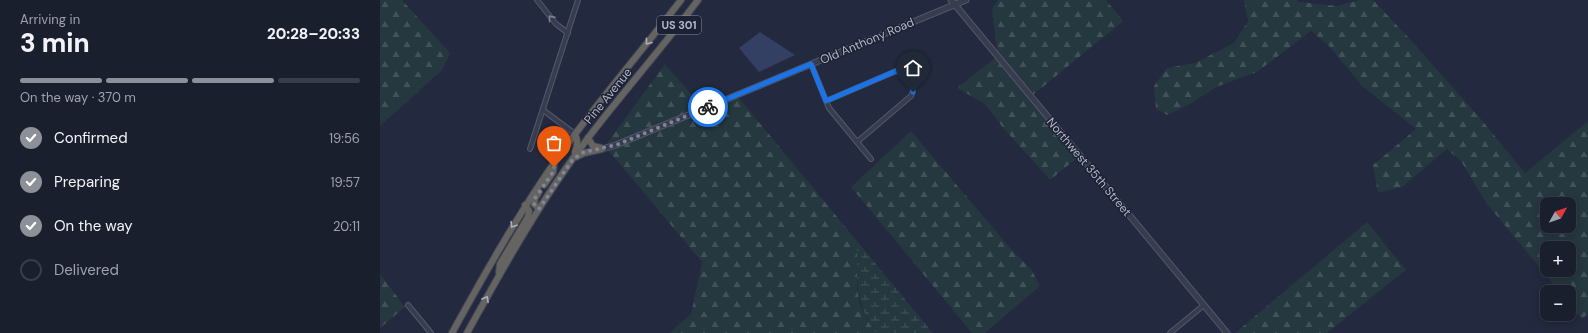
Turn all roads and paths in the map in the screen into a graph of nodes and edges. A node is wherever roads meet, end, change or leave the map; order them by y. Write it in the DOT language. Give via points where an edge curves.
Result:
graph roads {
  1 [pos="537,0"];
  2 [pos="578,0"];
  3 [pos="681,0"];
  4 [pos="698,0"];
  5 [pos="966,0"];
  6 [pos="953,2"];
  7 [pos="568,33"];
  8 [pos="811,64"];
  9 [pos="826,101"];
  10 [pos="543,110"];
  11 [pos="575,134"];
  12 [pos="588,138"];
  13 [pos="857,142"];
  14 [pos="602,149"];
  15 [pos="530,150"];
  16 [pos="573,159"];
  17 [pos="871,159"];
  18 [pos="554,163"];
  19 [pos="526,205"];
  20 [pos="539,209"];
  21 [pos="499,275"];
  22 [pos="408,305"];
  23 [pos="1204,305"];
  24 [pos="431,333"];
  25 [pos="452,333"];
  26 [pos="467,333"];
  27 [pos="1170,333"];
  28 [pos="1227,333"];
  7 -- 1 [label="street, one-way" via="556,24"];
  2 -- 7 [label="street"];
  3 -- 11 [label="highway, Pine Avenue / US 301, one-way"];
  4 -- 12 [label="highway, Pine Avenue / US 301"];
  5 -- 6 [label="street, Old Anthony Road"];
  6 -- 8 [label="street, Old Anthony Road"];
  6 -- 23 [label="street, Northwest 35th Street"];
  7 -- 10 [label="street"];
  8 -- 9 [label="street"];
  8 -- 14 [label="street, Old Anthony Road"];
  9 -- 13 [label="street" via="832,114"];
  9 -- 13 [label="street" via="896,71 904,74 912,85 913,92"];
  10 -- 11 [label="street"];
  10 -- 15 [label="street"];
  11 -- 16 [label="highway" via="577,146"];
  11 -- 18 [label="highway, Pine Avenue / US 301"];
  12 -- 14 [label="highway" via="593,146"];
  12 -- 16 [label="highway, Pine Avenue / US 301"];
  13 -- 17 [label="street"];
  14 -- 16 [label="highway" via="584,152"];
  16 -- 20 [label="highway, Pine Avenue / US 301"];
  18 -- 19 [label="highway, Pine Avenue / US 301"];
  18 -- 20 [label="highway" via="553,172 535,198 534,204"];
  19 -- 21 [label="highway" via="528,217 500,264"];
  19 -- 25 [label="highway, Pine Avenue / US 301, one-way"];
  20 -- 21 [label="highway, Pine Avenue / US 301"];
  26 -- 21 [label="highway, Pine Avenue / US 301, one-way"];
  22 -- 24 [label="street"];
  23 -- 27 [label="street"];
  23 -- 28 [label="street, Northwest 35th Street"];
}
